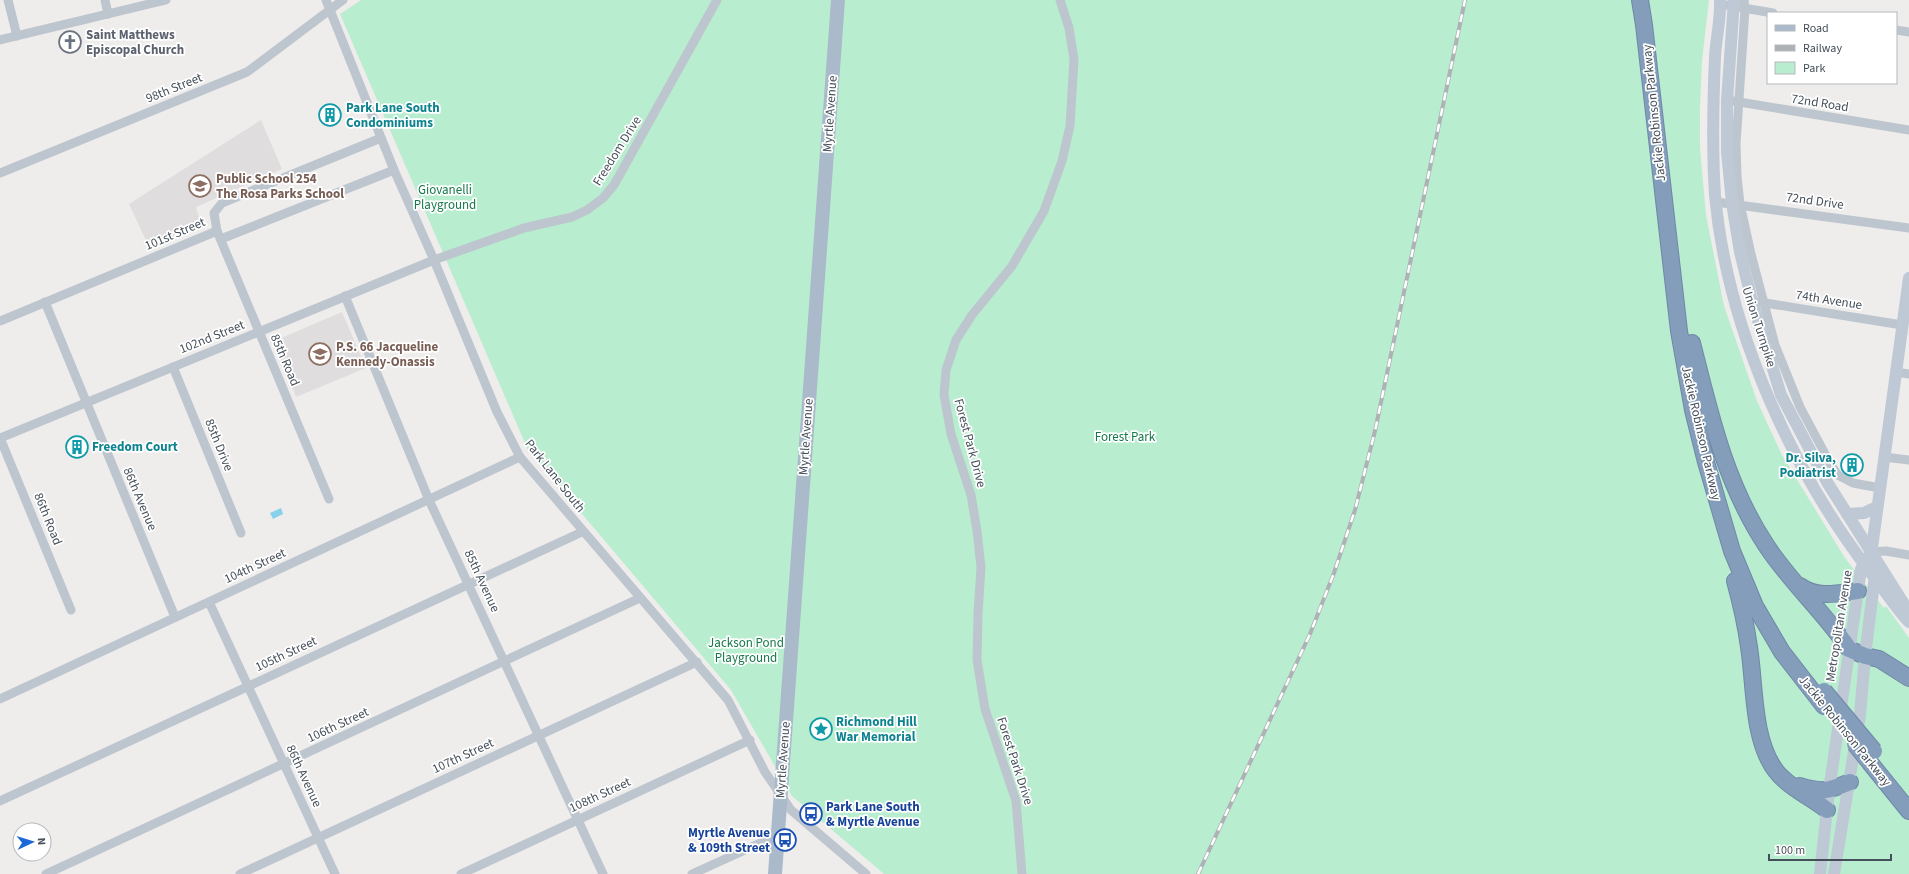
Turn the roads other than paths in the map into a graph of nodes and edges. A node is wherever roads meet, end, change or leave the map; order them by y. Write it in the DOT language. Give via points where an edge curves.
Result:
graph roads {
  1 [pos="8,0"];
  2 [pos="104,0"];
  3 [pos="166,0"];
  4 [pos="326,0"];
  5 [pos="343,0"];
  6 [pos="717,0"];
  7 [pos="838,0"];
  8 [pos="1060,0"];
  9 [pos="1640,0"];
  10 [pos="1650,0"];
  11 [pos="1720,2"];
  12 [pos="1739,4"];
  13 [pos="330,10"];
  14 [pos="1769,12"];
  15 [pos="108,14"];
  16 [pos="1897,30"];
  17 [pos="1909,32"];
  18 [pos="17,36"];
  19 [pos="0,40"];
  20 [pos="1733,102"];
  21 [pos="1909,130"];
  22 [pos="381,138"];
  23 [pos="394,170"];
  24 [pos="0,173"];
  25 [pos="1716,202"];
  26 [pos="1736,203"];
  27 [pos="1909,228"];
  28 [pos="219,235"];
  29 [pos="434,260"];
  30 [pos="1909,278"];
  31 [pos="345,296"];
  32 [pos="45,302"];
  33 [pos="1758,302"];
  34 [pos="0,321"];
  35 [pos="1902,325"];
  36 [pos="259,331"];
  37 [pos="1692,343"];
  38 [pos="173,367"];
  39 [pos="1896,372"];
  40 [pos="1909,374"];
  41 [pos="86,402"];
  42 [pos="0,438"];
  43 [pos="520,457"];
  44 [pos="1884,457"];
  45 [pos="1909,460"];
  46 [pos="1880,488"];
  47 [pos="329,499"];
  48 [pos="429,500"];
  49 [pos="1877,507"];
  50 [pos="1847,514"];
  51 [pos="1726,531"];
  52 [pos="582,532"];
  53 [pos="241,533"];
  54 [pos="1871,552"];
  55 [pos="1909,554"];
  56 [pos="1864,564"];
  57 [pos="1876,578"];
  58 [pos="1794,581"];
  59 [pos="469,584"];
  60 [pos="640,598"];
  61 [pos="1857,598"];
  62 [pos="209,602"];
  63 [pos="71,610"];
  64 [pos="1909,612"];
  65 [pos="175,617"];
  66 [pos="1909,622"];
  67 [pos="1849,649"];
  68 [pos="1865,656"];
  69 [pos="505,662"];
  70 [pos="697,662"];
  71 [pos="1909,678"];
  72 [pos="248,686"];
  73 [pos="1824,698"];
  74 [pos="0,699"];
  75 [pos="539,735"];
  76 [pos="750,740"];
  77 [pos="1872,757"];
  78 [pos="284,764"];
  79 [pos="1789,782"];
  80 [pos="1850,782"];
  81 [pos="1829,791"];
  82 [pos="1909,794"];
  83 [pos="780,796"];
  84 [pos="0,801"];
  85 [pos="1827,810"];
  86 [pos="1909,811"];
  87 [pos="578,820"];
  88 [pos="778,835"];
  89 [pos="318,837"];
  90 [pos="46,874"];
  91 [pos="240,874"];
  92 [pos="335,874"];
  93 [pos="461,874"];
  94 [pos="603,874"];
  95 [pos="692,874"];
  96 [pos="775,874"];
  97 [pos="866,874"];
  98 [pos="1022,874"];
  99 [pos="1820,874"];
  100 [pos="1834,874"];
  1 -- 18 [label="street"];
  2 -- 15 [label="street"];
  3 -- 15 [label="street"];
  4 -- 13 [label="street, Park Lane South"];
  5 -- 13 [label="street, 98th Street"];
  6 -- 29 [label="street, Freedom Drive" via="651,122 614,185 603,198 572,217 524,228"];
  7 -- 83 [label="main road, Myrtle Avenue"];
  8 -- 98 [label="street, Forest Park Drive" via="1069,28 1074,59 1070,126 1062,161 1044,211 1012,266 972,315 956,340 946,370 944,395 952,434 971,494 981,567 977,660 985,709 1016,801"];
  9 -- 51 [label="highway, Jackie Robinson Parkway" via="1679,331 1700,442"];
  10 -- 37 [label="highway, Jackie Robinson Parkway" via="1676,248"];
  11 -- 12 [label="street"];
  11 -- 25 [label="main road, Union Turnpike" via="1713,104"];
  12 -- 14 [label="street"];
  12 -- 20 [label="main road, Union Turnpike"];
  13 -- 22 [label="street, Park Lane South"];
  13 -- 24 [label="street, 98th Street" via="247,72"];
  15 -- 18 [label="street"];
  16 -- 17 [label="street"];
  18 -- 19 [label="street"];
  20 -- 21 [label="street, 72nd Road"];
  20 -- 26 [label="main road, Union Turnpike" via="1727,152"];
  22 -- 23 [label="street, Park Lane South"];
  22 -- 28 [label="street, 101st Street" via="222,203 214,213"];
  23 -- 28 [label="street, 101st Street"];
  23 -- 29 [label="street, Park Lane South"];
  25 -- 26 [label="street, 72nd Drive"];
  25 -- 56 [label="main road, Union Turnpike" via="1728,277 1748,345 1780,426 1813,486"];
  26 -- 27 [label="street, 72nd Drive"];
  26 -- 33 [label="main road, Union Turnpike" via="1740,252"];
  28 -- 32 [label="street, 101st Street"];
  28 -- 36 [label="street, 85th Road"];
  29 -- 31 [label="street, 102nd Street"];
  29 -- 43 [label="street, Park Lane South" via="497,412"];
  30 -- 35 [label="main road, Metropolitan Avenue"];
  31 -- 36 [label="street, 102nd Street"];
  31 -- 48 [label="street, 85th Avenue"];
  32 -- 34 [label="street, 101st Street"];
  32 -- 41 [label="street, 86th Avenue"];
  33 -- 35 [label="street, 74th Avenue"];
  33 -- 46 [label="street, Union Turnpike" via="1800,407 1831,466 1838,475 1853,483"];
  33 -- 50 [label="main road, Union Turnpike" via="1781,395"];
  35 -- 39 [label="main road, Metropolitan Avenue"];
  36 -- 38 [label="street, 102nd Street"];
  36 -- 47 [label="street, 85th Road"];
  37 -- 58 [label="highway" via="1717,441 1736,492 1766,546"];
  37 -- 73 [label="highway, Jackie Robinson Parkway" via="1713,447 1747,562 1780,630"];
  38 -- 41 [label="street, 102nd Street"];
  38 -- 53 [label="street, 85th Drive"];
  39 -- 40 [label="street"];
  39 -- 44 [label="main road, Metropolitan Avenue"];
  41 -- 42 [label="street, 102nd Street"];
  41 -- 65 [label="street, 86th Avenue"];
  42 -- 63 [label="street, 86th Road"];
  43 -- 48 [label="street, 104th Street"];
  43 -- 52 [label="street, Park Lane South"];
  44 -- 45 [label="street"];
  44 -- 46 [label="main road, Metropolitan Avenue"];
  46 -- 49 [label="main road, Metropolitan Avenue"];
  48 -- 59 [label="street, 85th Avenue"];
  48 -- 62 [label="street, 104th Street"];
  49 -- 50 [label="main road" via="1864,513"];
  49 -- 54 [label="main road, Metropolitan Avenue"];
  50 -- 54 [label="main road, Union Turnpike"];
  51 -- 73 [label="highway, Jackie Robinson Parkway" via="1743,581 1763,622 1797,673"];
  51 -- 79 [label="highway" via="1726,552 1749,646 1760,732 1773,767"];
  52 -- 59 [label="street, 105th Street"];
  52 -- 60 [label="street, Park Lane South"];
  54 -- 55 [label="street"];
  54 -- 56 [label="main road, Metropolitan Avenue"];
  54 -- 57 [label="main road, Metropolitan Avenue"];
  54 -- 64 [label="main road, Union Turnpike"];
  56 -- 57 [label="main road, Union Turnpike"];
  56 -- 61 [label="main road, Metropolitan Avenue"];
  57 -- 66 [label="main road, Union Turnpike"];
  57 -- 68 [label="main road, Metropolitan Avenue"];
  58 -- 61 [label="highway" via="1808,591 1819,594"];
  58 -- 67 [label="highway"];
  59 -- 69 [label="street, 85th Avenue"];
  59 -- 72 [label="street, 105th Street"];
  60 -- 69 [label="street, 106th Street"];
  60 -- 70 [label="street, Park Lane South"];
  61 -- 67 [label="main road, Metropolitan Avenue"];
  61 -- 68 [label="main road"];
  62 -- 65 [label="street, 104th Street"];
  62 -- 72 [label="street, 86th Avenue"];
  65 -- 74 [label="street, 104th Street"];
  67 -- 68 [label="highway"];
  67 -- 81 [label="main road, Metropolitan Avenue"];
  68 -- 71 [label="highway" via="1879,659"];
  68 -- 80 [label="main road, Metropolitan Avenue" via="1860,715"];
  69 -- 75 [label="street, 85th Avenue"];
  69 -- 78 [label="street, 106th Street"];
  70 -- 75 [label="street, 107th Street"];
  70 -- 76 [label="street, Park Lane South" via="728,700"];
  72 -- 78 [label="street, 86th Avenue"];
  72 -- 84 [label="street, 105th Street"];
  73 -- 77 [label="highway, Jackie Robinson Parkway, bridge"];
  75 -- 87 [label="street, 85th Avenue"];
  75 -- 89 [label="street, 107th Street"];
  76 -- 83 [label="street, Park Lane South"];
  76 -- 87 [label="street, 108th Street"];
  77 -- 82 [label="highway, Jackie Robinson Parkway"];
  77 -- 86 [label="highway, Jackie Robinson Parkway"];
  78 -- 89 [label="street, 86th Avenue"];
  78 -- 90 [label="street, 106th Street"];
  79 -- 81 [label="highway" via="1815,790"];
  79 -- 85 [label="highway"];
  80 -- 81 [label="highway"];
  80 -- 100 [label="main road, Metropolitan Avenue"];
  81 -- 85 [label="main road, Metropolitan Avenue"];
  83 -- 88 [label="main road, Myrtle Avenue"];
  83 -- 97 [label="street, Park Lane South" via="791,810"];
  85 -- 99 [label="main road, Metropolitan Avenue"];
  87 -- 93 [label="street, 108th Street"];
  87 -- 94 [label="street, 85th Avenue"];
  88 -- 95 [label="street"];
  88 -- 96 [label="main road, Myrtle Avenue"];
  89 -- 91 [label="street, 107th Street"];
  89 -- 92 [label="street, 86th Avenue"];
}
